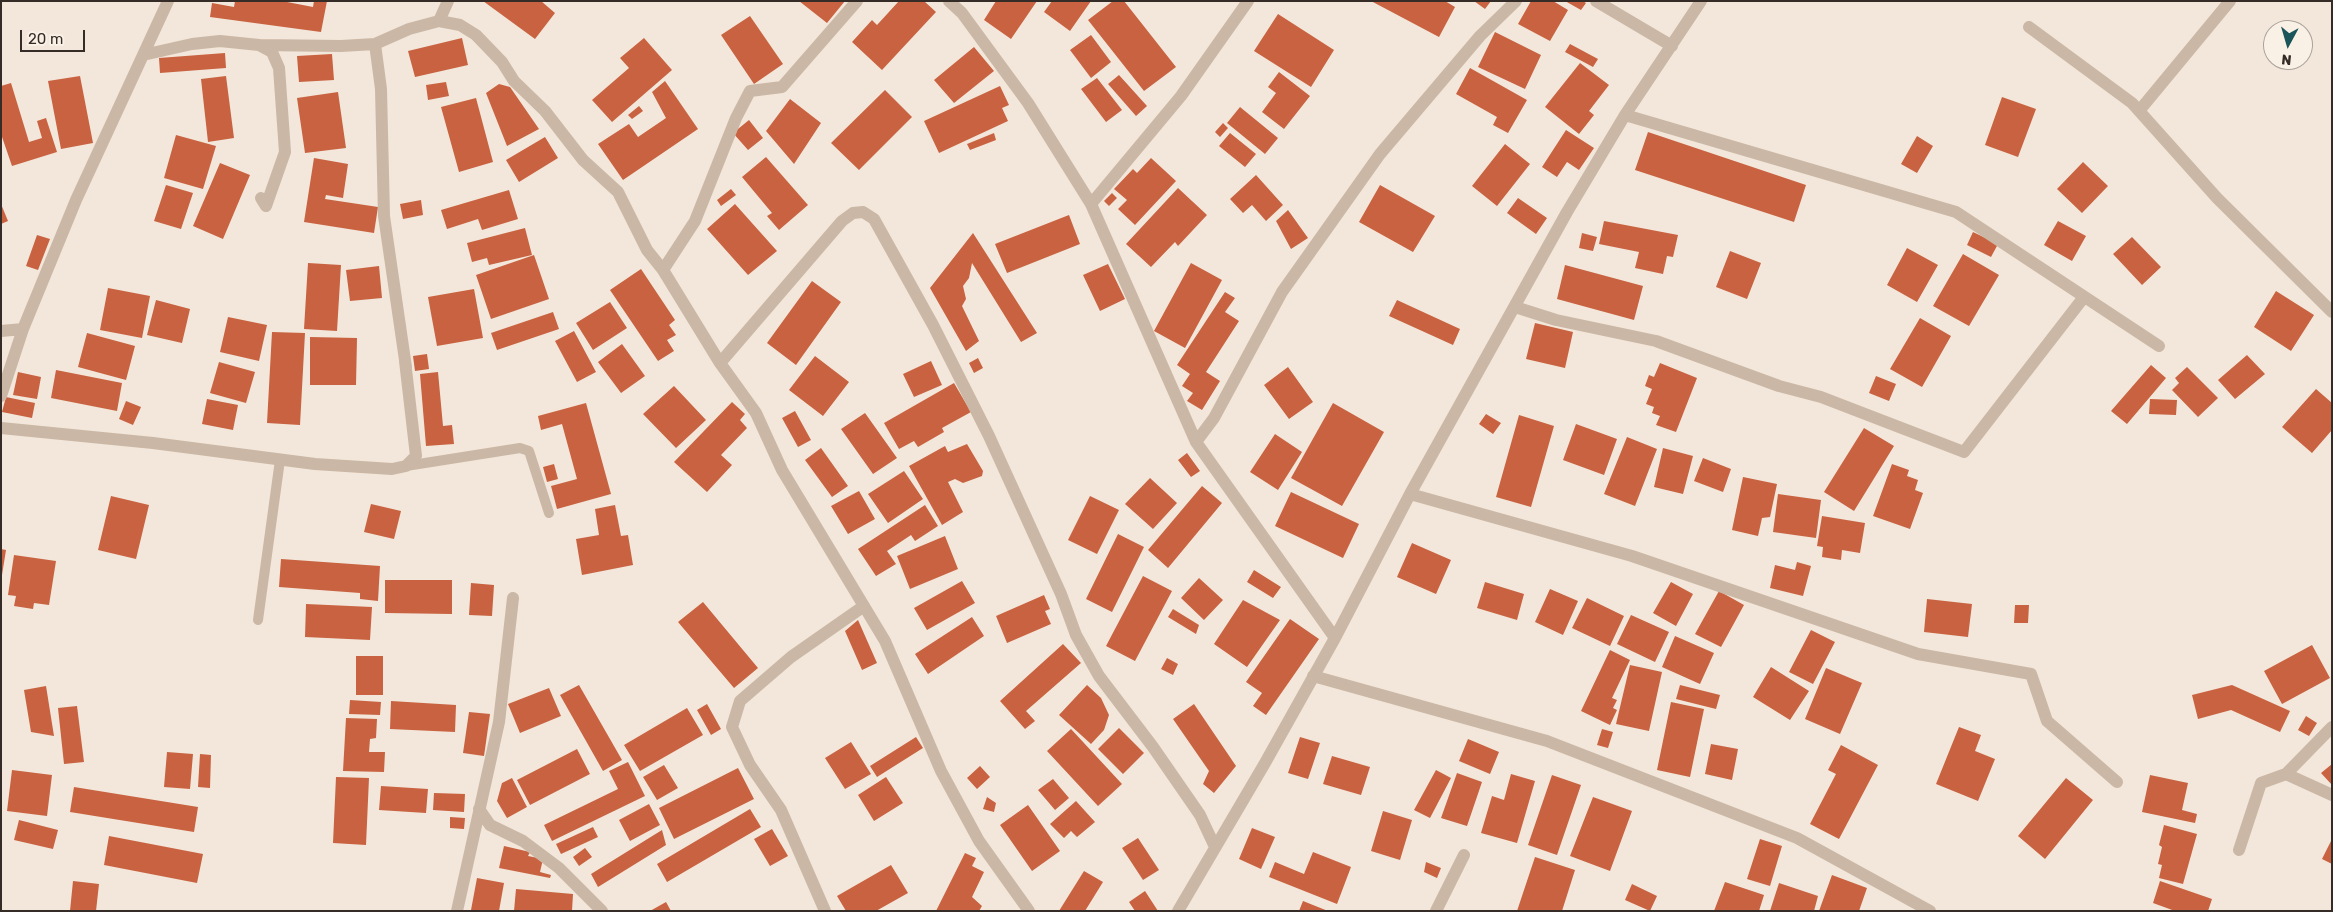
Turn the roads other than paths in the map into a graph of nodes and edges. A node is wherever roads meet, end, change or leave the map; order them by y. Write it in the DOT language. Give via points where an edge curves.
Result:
graph roads {
  1 [pos="168,1"];
  2 [pos="448,1"];
  3 [pos="858,1"];
  4 [pos="949,1"];
  5 [pos="1248,1"];
  6 [pos="1516,1"];
  7 [pos="1596,1"];
  8 [pos="1702,1"];
  9 [pos="2230,1"];
  10 [pos="439,21"];
  11 [pos="2029,27"];
  12 [pos="375,44"];
  13 [pos="259,45"];
  14 [pos="1672,46"];
  15 [pos="143,55"];
  16 [pos="2139,111"];
  17 [pos="1624,115"];
  18 [pos="261,198"];
  19 [pos="1091,204"];
  20 [pos="663,270"];
  21 [pos="2084,297"];
  22 [pos="1515,307"];
  23 [pos="2332,312"];
  24 [pos="23,329"];
  25 [pos="1,331"];
  26 [pos="2159,346"];
  27 [pos="720,363"];
  28 [pos="1,396"];
  29 [pos="1,428"];
  30 [pos="1196,442"];
  31 [pos="280,460"];
  32 [pos="406,466"];
  33 [pos="1410,494"];
  34 [pos="549,513"];
  35 [pos="513,598"];
  36 [pos="864,606"];
  37 [pos="258,620"];
  38 [pos="1335,638"];
  39 [pos="1313,676"];
  40 [pos="2332,727"];
  41 [pos="2286,774"];
  42 [pos="2117,782"];
  43 [pos="2332,796"];
  44 [pos="479,808"];
  45 [pos="490,825"];
  46 [pos="474,830"];
  47 [pos="1215,848"];
  48 [pos="2239,850"];
  49 [pos="1464,855"];
  50 [pos="457,911"];
  51 [pos="602,911"];
  52 [pos="824,911"];
  53 [pos="1030,911"];
  54 [pos="1178,911"];
  55 [pos="1436,911"];
  56 [pos="1930,911"];
  1 -- 15 [label="street"];
  2 -- 10 [label="street"];
  3 -- 20 [label="street" via="782,87 750,91 695,221"];
  4 -- 19 [label="street" via="962,13 1028,103"];
  5 -- 19 [label="street" via="1181,96"];
  6 -- 30 [label="street" via="1480,36 1380,154 1282,292 1214,418"];
  7 -- 14 [label="street"];
  8 -- 14 [label="street"];
  9 -- 16 [label="street"];
  10 -- 12 [label="street" via="409,29"];
  10 -- 20 [label="street" via="460,25 476,35 502,62 514,81 545,111 583,160 618,192 647,250"];
  11 -- 16 [label="street"];
  12 -- 13 [label="street"];
  12 -- 32 [label="street" via="381,89 384,216 416,456"];
  13 -- 15 [label="street" via="220,41"];
  13 -- 18 [label="street" via="272,52 277,61 286,152 266,206"];
  14 -- 17 [label="street"];
  15 -- 24 [label="street" via="76,200"];
  16 -- 23 [label="street" via="2217,198"];
  17 -- 21 [label="street" via="1956,212"];
  17 -- 22 [label="street"];
  19 -- 30 [label="street"];
  20 -- 27 [label="street"];
  21 -- 22 [label="street" via="1964,452 1656,341 1556,320"];
  21 -- 26 [label="street"];
  22 -- 33 [label="street"];
  24 -- 25 [label="street"];
  24 -- 28 [label="street"];
  27 -- 36 [label="street" via="756,413 782,470"];
  27 -- 47 [label="street" via="842,221 853,213 863,212 874,219 934,325 990,436 1076,634 1099,676 1200,815"];
  29 -- 31 [label="street"];
  30 -- 38 [label="street"];
  31 -- 32 [label="street" via="392,469"];
  31 -- 37 [label="lane"];
  32 -- 34 [label="lane" via="520,448 529,451"];
  33 -- 38 [label="street"];
  33 -- 42 [label="street" via="1632,556 1918,654 2031,674 2047,721"];
  35 -- 44 [label="street" via="499,722"];
  36 -- 52 [label="street" via="790,657 740,701 732,727 750,765 781,810"];
  36 -- 53 [label="street" via="886,641 941,771 979,841"];
  38 -- 39 [label="street"];
  39 -- 47 [label="street"];
  39 -- 56 [label="street" via="1547,742 1797,838"];
  40 -- 41 [label="street"];
  41 -- 43 [label="street"];
  41 -- 48 [label="street" via="2261,783"];
  44 -- 45 [label="street"];
  44 -- 46 [label="street"];
  45 -- 46 [label="street"];
  45 -- 51 [label="street" via="523,841 559,868"];
  46 -- 50 [label="street"];
  47 -- 54 [label="street"];
  49 -- 55 [label="street"];
}
